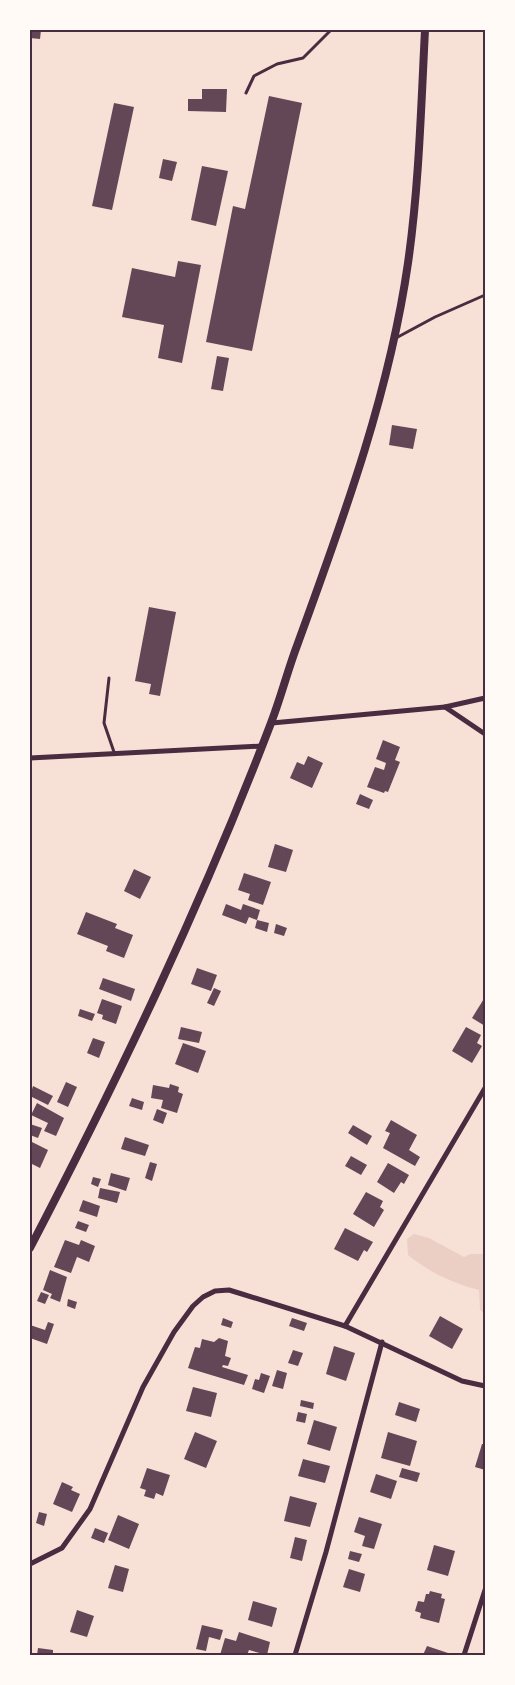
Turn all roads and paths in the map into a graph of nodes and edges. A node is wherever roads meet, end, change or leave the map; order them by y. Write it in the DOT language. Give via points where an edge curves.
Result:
graph roads {
  1 [pos="331,30"];
  2 [pos="425,30"];
  3 [pos="246,93"];
  4 [pos="485,295"];
  5 [pos="393,340"];
  6 [pos="109,678"];
  7 [pos="485,698"];
  8 [pos="445,708"];
  9 [pos="272,723"];
  10 [pos="485,734"];
  11 [pos="262,746"];
  12 [pos="114,752"];
  13 [pos="30,758"];
  14 [pos="485,1088"];
  15 [pos="30,1248"];
  16 [pos="345,1326"];
  17 [pos="382,1342"];
  18 [pos="485,1386"];
  19 [pos="30,1564"];
  20 [pos="485,1590"];
  21 [pos="295,1655"];
  22 [pos="464,1655"];
  1 -- 3 [label="lane" via="303,58 277,64 254,76"];
  2 -- 5 [label="street" via="415,200 408,265"];
  4 -- 5 [label="lane"];
  5 -- 9 [label="street" via="363,463"];
  6 -- 12 [label="lane" via="104,723"];
  7 -- 8 [label="street"];
  8 -- 9 [label="street"];
  8 -- 10 [label="street"];
  9 -- 11 [label="street"];
  11 -- 12 [label="street"];
  11 -- 15 [label="street" via="185,933 142,1027"];
  12 -- 13 [label="street"];
  14 -- 16 [label="street"];
  16 -- 17 [label="street"];
  16 -- 19 [label="street" via="229,1290 215,1291 203,1297 174,1332 143,1387 90,1509 62,1548"];
  17 -- 18 [label="street" via="462,1381"];
  17 -- 21 [label="street"];
  20 -- 22 [label="street"];
}
